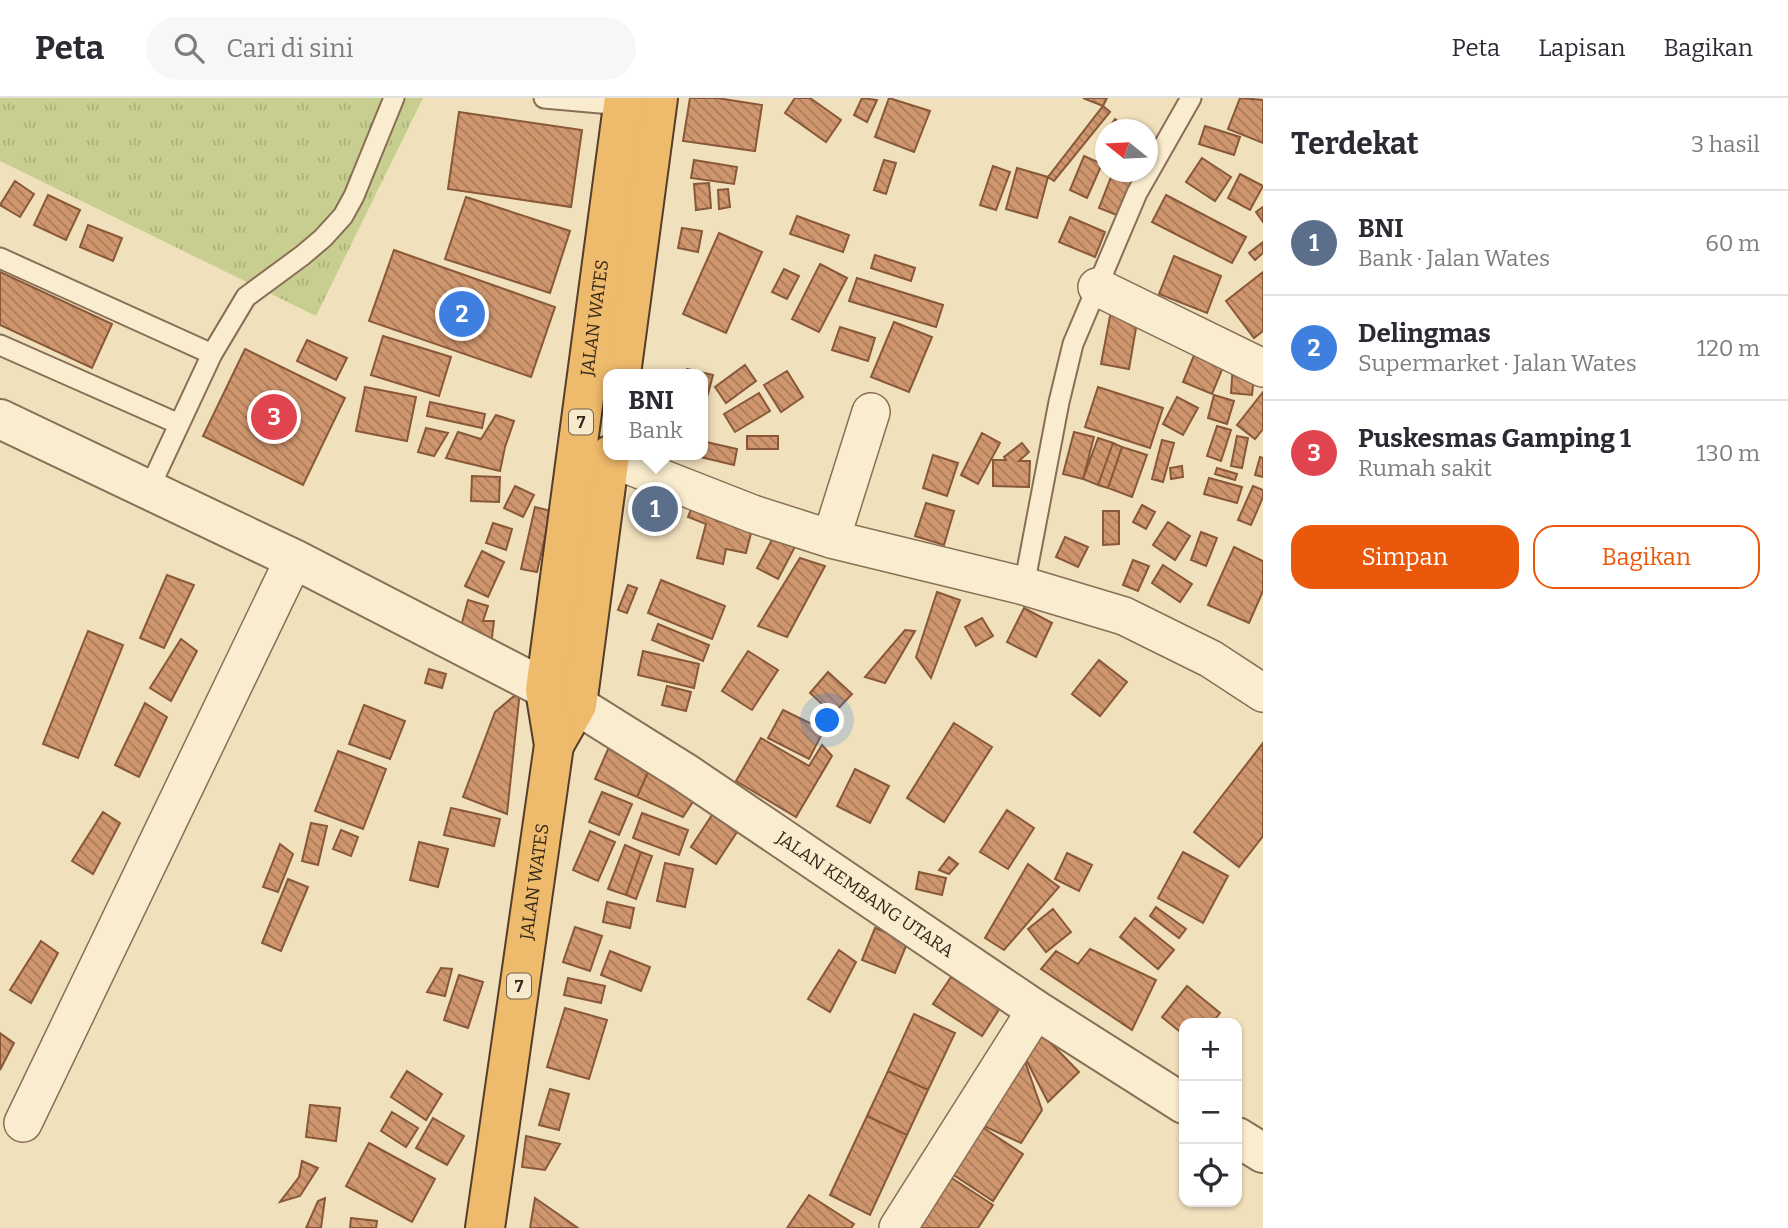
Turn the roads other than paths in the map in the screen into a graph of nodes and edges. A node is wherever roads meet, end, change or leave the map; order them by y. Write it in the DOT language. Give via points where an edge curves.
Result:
graph roads {
  1 [pos="394,98"];
  2 [pos="544,98"];
  3 [pos="1191,98"];
  4 [pos="635,100"];
  5 [pos="0,258"];
  6 [pos="1097,287"];
  7 [pos="0,345"];
  8 [pos="212,354"];
  9 [pos="1263,368"];
  10 [pos="621,369"];
  11 [pos="871,412"];
  12 [pos="0,419"];
  13 [pos="179,424"];
  14 [pos="609,460"];
  15 [pos="620,460"];
  16 [pos="149,489"];
  17 [pos="831,539"];
  18 [pos="294,559"];
  19 [pos="1024,586"];
  20 [pos="1263,693"];
  21 [pos="561,697"];
  22 [pos="1036,1010"];
  23 [pos="1179,1101"];
  24 [pos="23,1123"];
  25 [pos="1242,1140"];
  26 [pos="1263,1153"];
  27 [pos="485,1228"];
  28 [pos="898,1228"];
  1 -- 8 [label="lane" via="343,216 303,255 246,297"];
  2 -- 4 [label="lane"];
  3 -- 6 [label="lane" via="1138,193"];
  4 -- 10 [label="highway, JALAN WATES"];
  4 -- 21 [label="highway, JALAN WATES / 7"];
  5 -- 8 [label="lane"];
  6 -- 9 [label="street"];
  6 -- 19 [label="lane" via="1073,344 1061,390"];
  7 -- 13 [label="lane"];
  8 -- 13 [label="lane"];
  11 -- 17 [label="street"];
  12 -- 16 [label="street, JALAN KEMBANG UTARA"];
  13 -- 16 [label="lane"];
  14 -- 21 [label="highway, JALAN WATES / 7"];
  15 -- 17 [label="street" via="753,514"];
  16 -- 18 [label="street, JALAN KEMBANG UTARA"];
  17 -- 19 [label="street"];
  18 -- 21 [label="street, JALAN KEMBANG UTARA"];
  18 -- 24 [label="street"];
  19 -- 20 [label="street" via="1125,617 1211,659"];
  21 -- 22 [label="street, JALAN KEMBANG UTARA" via="684,772"];
  21 -- 27 [label="highway, JALAN WATES / 7"];
  22 -- 23 [label="street, JALAN KEMBANG UTARA"];
  22 -- 28 [label="street"];
  25 -- 26 [label="street"];
}
